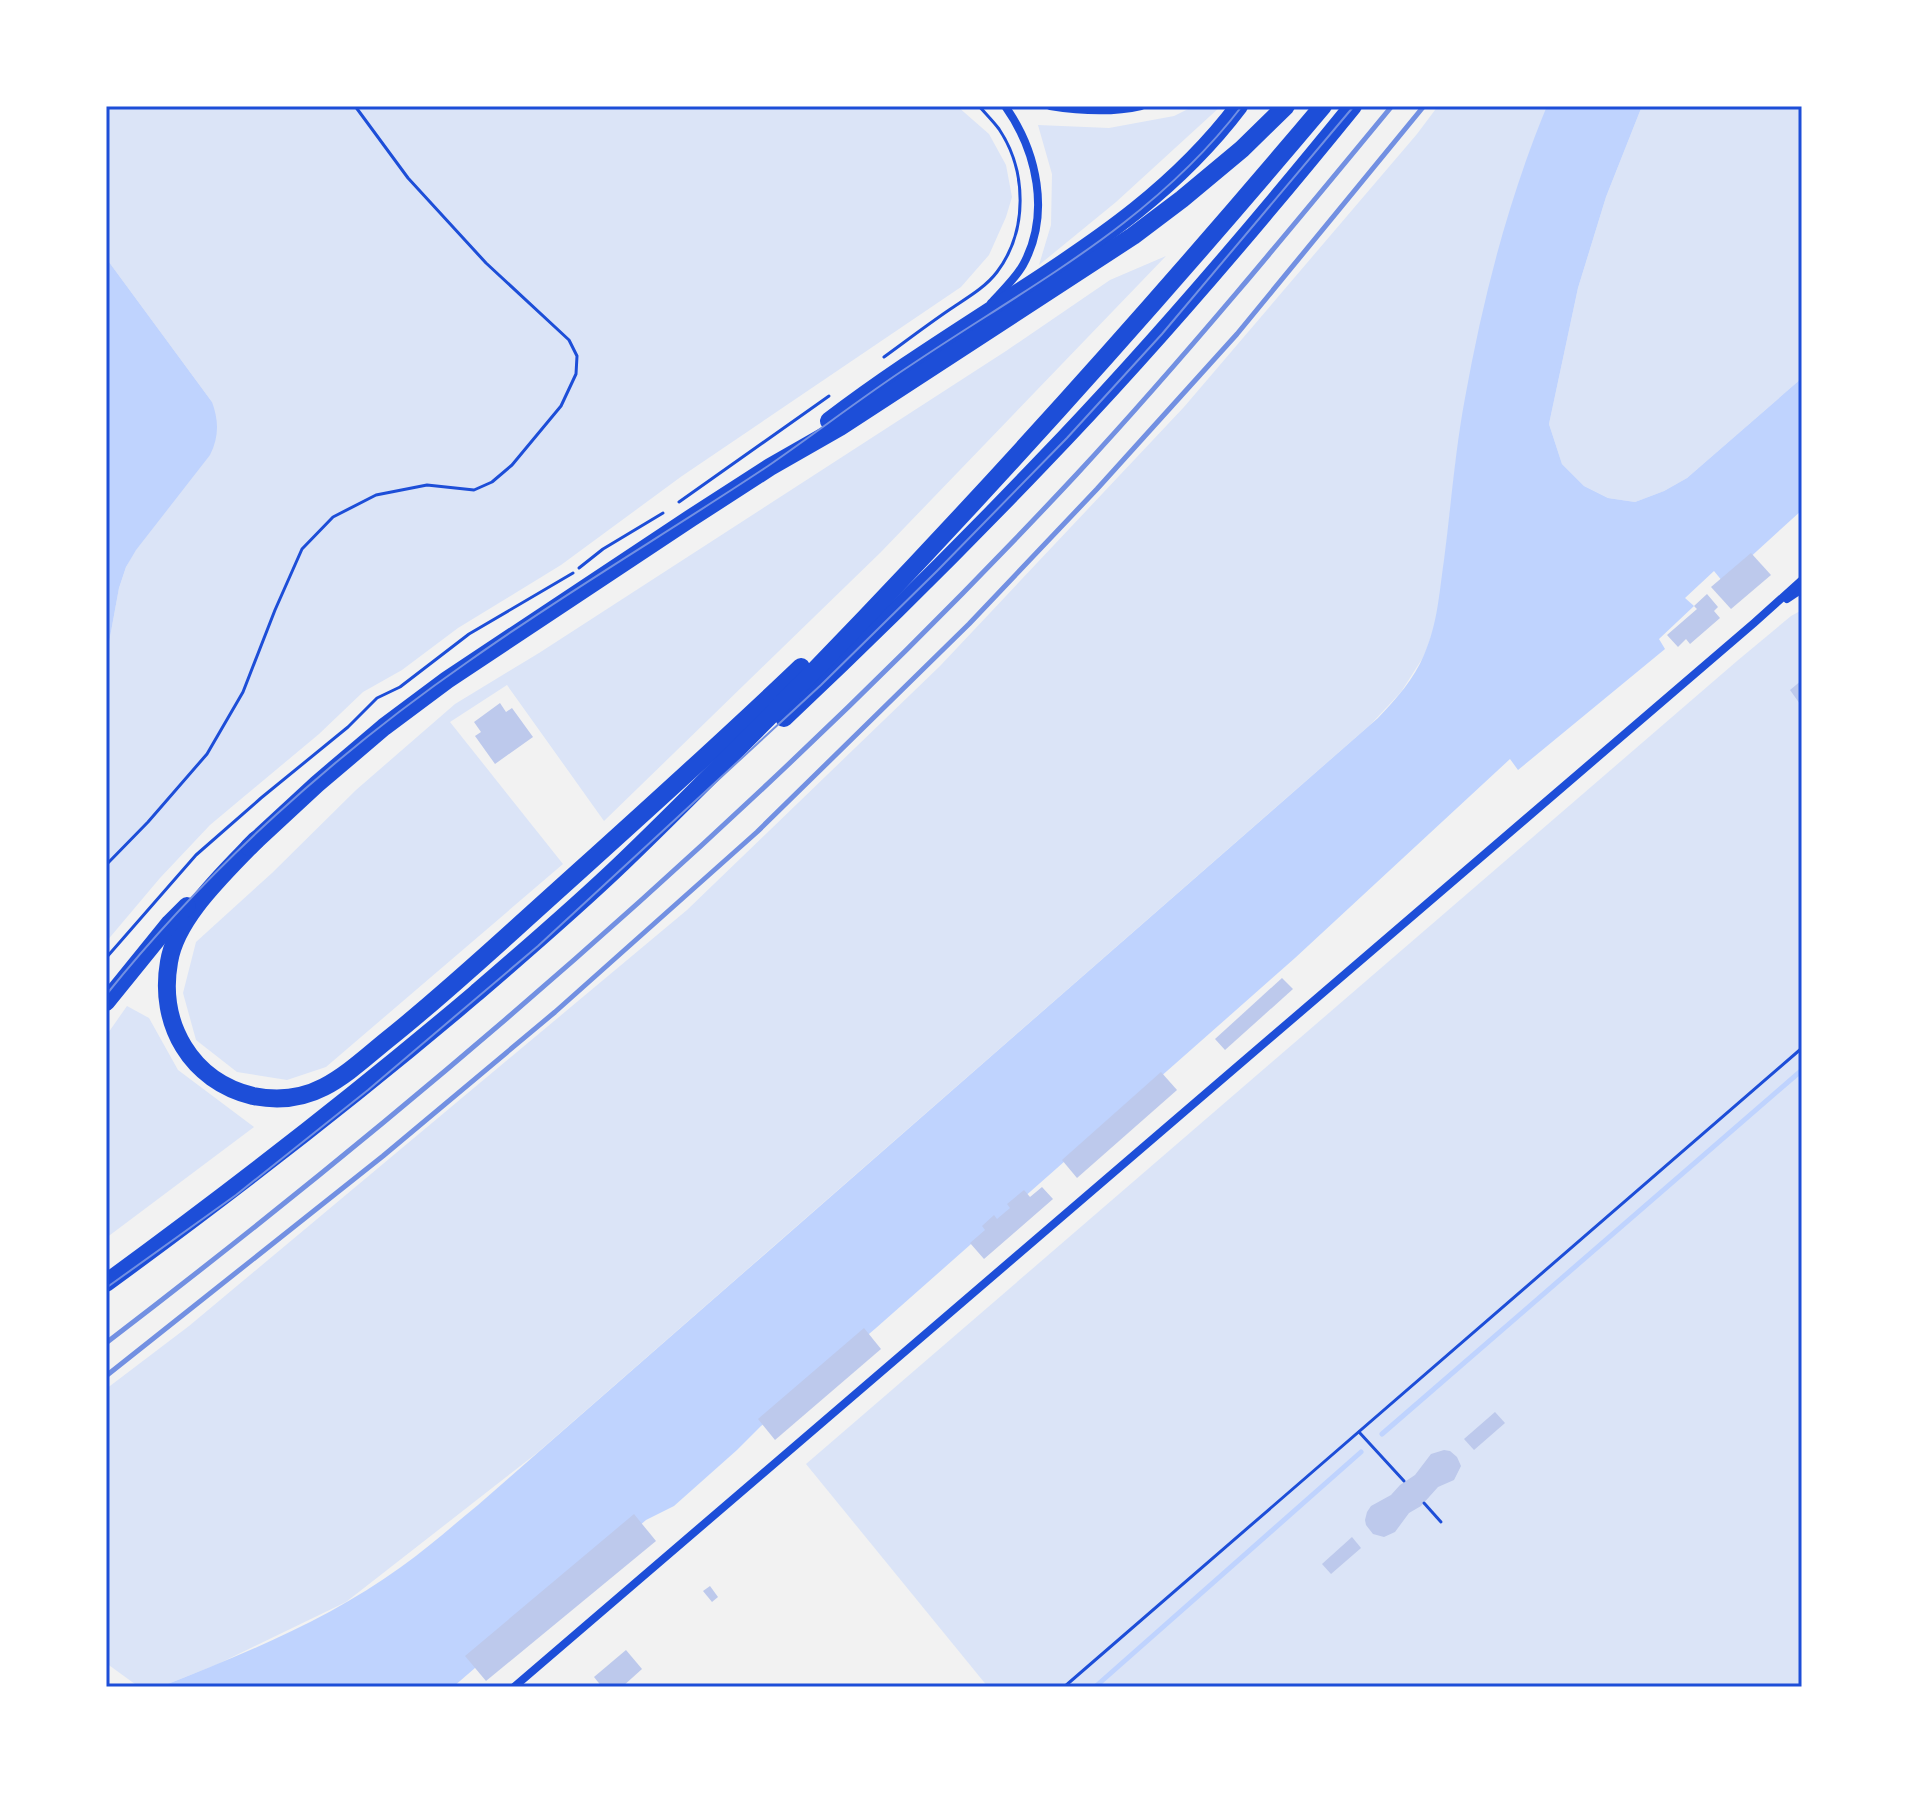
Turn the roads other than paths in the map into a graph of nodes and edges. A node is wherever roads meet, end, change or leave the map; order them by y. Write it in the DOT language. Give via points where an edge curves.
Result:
graph roads {
  1 [pos="1005,106"];
  2 [pos="1050,106"];
  3 [pos="1141,106"];
  4 [pos="1239,106"];
  5 [pos="1286,106"];
  6 [pos="1323,106"];
  7 [pos="1353,106"];
  8 [pos="1159,298"];
  9 [pos="973,322"];
  10 [pos="770,467"];
  11 [pos="1802,580"];
  12 [pos="1802,589"];
  13 [pos="1754,623"];
  14 [pos="256,840"];
  15 [pos="621,864"];
  16 [pos="106,1002"];
  17 [pos="106,1283"];
  18 [pos="514,1687"];
  1 -- 9 [label="street" via="1028,145 1039,210 1023,264"];
  2 -- 3 [label="street" via="1093,111"];
  4 -- 9 [label="highway" via="1205,148 1148,202"];
  5 -- 10 [label="highway" via="1242,149 1133,236"];
  6 -- 8 [label="highway"];
  7 -- 15 [label="highway" via="1206,281 1033,472 798,705"];
  8 -- 14 [label="highway" via="835,635 752,714 440,997 345,1074 293,1098 238,1092 207,1074 185,1051 166,997 169,960 181,928"];
  8 -- 15 [label="highway" via="852,633"];
  9 -- 10 [label="highway"];
  10 -- 14 [label="highway" via="447,680 384,727"];
  11 -- 13 [label="street"];
  12 -- 13 [label="street"];
  13 -- 18 [label="street"];
  14 -- 16 [label="highway" via="170,923"];
  15 -- 17 [label="highway" via="348,1099"];
}
